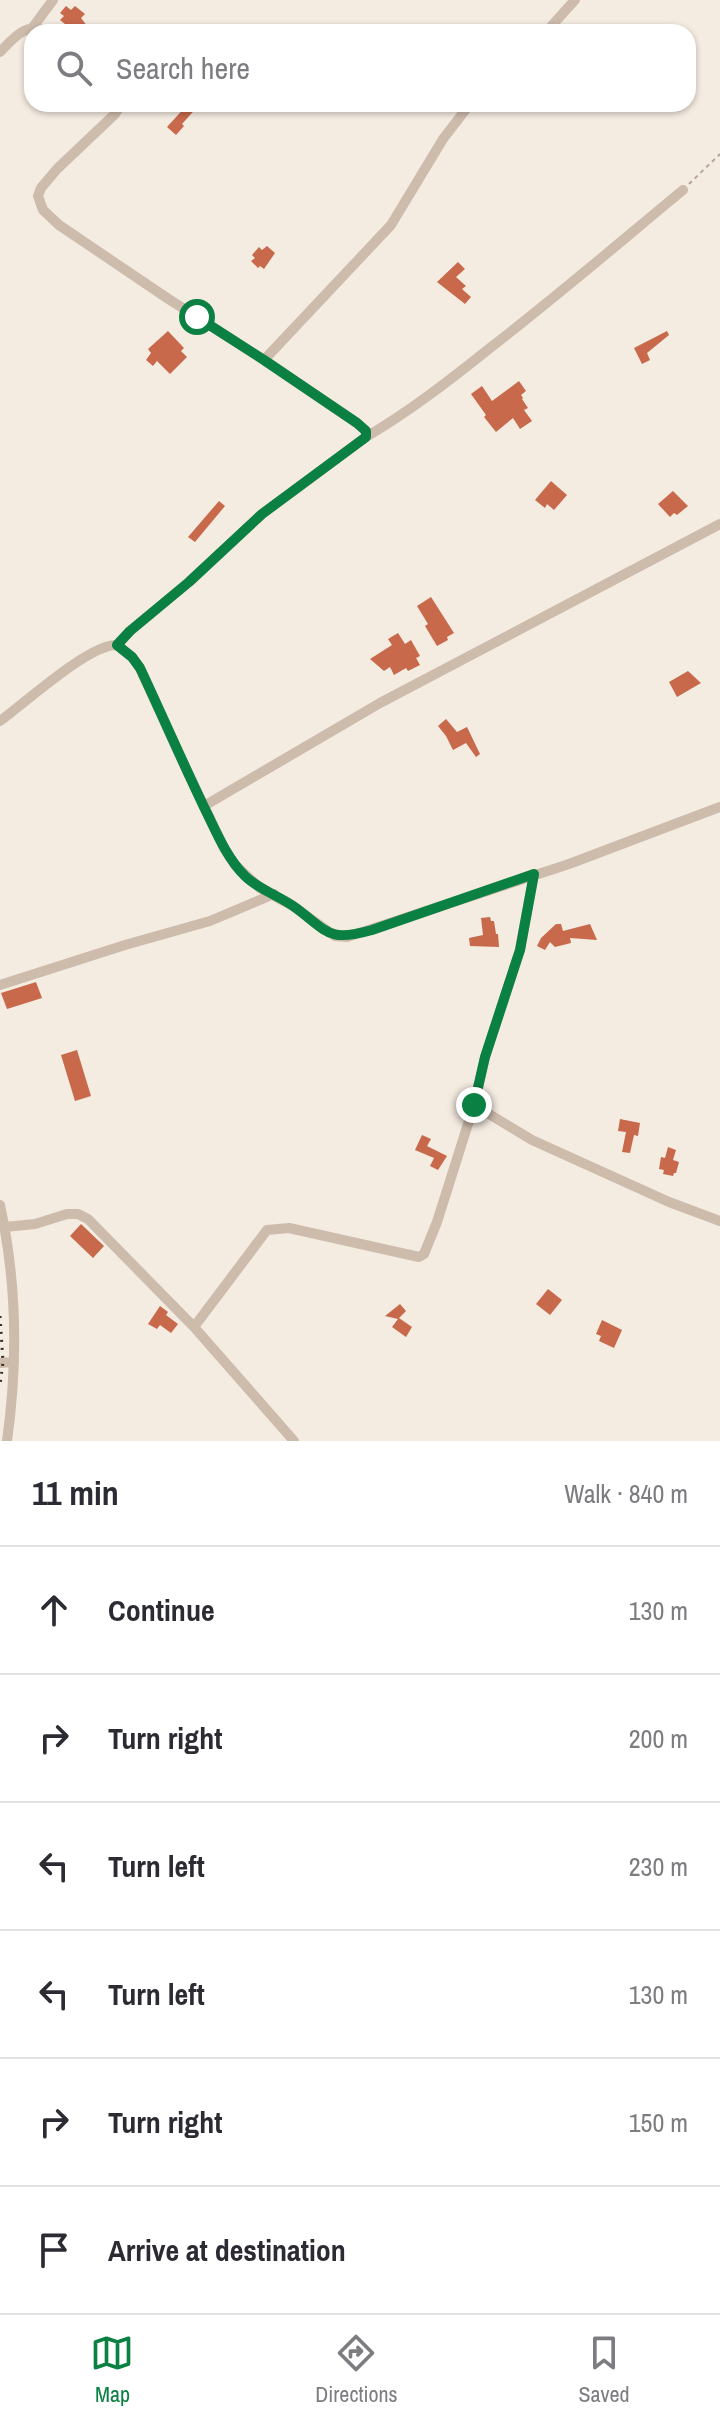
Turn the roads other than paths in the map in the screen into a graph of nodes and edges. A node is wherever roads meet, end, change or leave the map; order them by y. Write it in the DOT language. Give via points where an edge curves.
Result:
graph roads {
  1 [pos="53,0"];
  2 [pos="575,0"];
  3 [pos="35,24"];
  4 [pos="553,24"];
  5 [pos="24,30"];
  6 [pos="0,52"];
  7 [pos="116,112"];
  8 [pos="464,112"];
  9 [pos="683,190"];
  10 [pos="264,360"];
  11 [pos="366,437"];
  12 [pos="720,524"];
  13 [pos="117,645"];
  14 [pos="0,721"];
  15 [pos="204,806"];
  16 [pos="720,807"];
  17 [pos="534,874"];
  18 [pos="274,894"];
  19 [pos="0,985"];
  20 [pos="474,1105"];
  21 [pos="0,1205"];
  22 [pos="720,1221"];
  23 [pos="5,1227"];
  24 [pos="194,1327"];
  25 [pos="14,1362"];
  26 [pos="0,1363"];
  27 [pos="7,1441"];
  28 [pos="294,1441"];
  1 -- 3 [label="street"];
  2 -- 4 [label="street"];
  5 -- 6 [label="street"];
  7 -- 10 [label="street" via="47,179 38,196 43,210 90,247"];
  8 -- 10 [label="street" via="391,225"];
  9 -- 11 [label="street" via="448,382"];
  10 -- 11 [label="street" via="357,423"];
  11 -- 13 [label="street" via="262,514"];
  12 -- 15 [label="street" via="380,703"];
  13 -- 14 [label="street" via="90,653"];
  13 -- 15 [label="street" via="140,668"];
  15 -- 18 [label="street" via="235,865"];
  16 -- 17 [label="street"];
  17 -- 18 [label="street" via="347,937 335,936"];
  17 -- 20 [label="street" via="520,950"];
  18 -- 19 [label="street" via="210,921"];
  20 -- 22 [label="street" via="532,1140"];
  20 -- 24 [label="street" via="424,1254 389,1252 289,1228 267,1230"];
  21 -- 23 [label="street"];
  23 -- 24 [label="street" via="78,1214 100,1229"];
  23 -- 25 [label="street"];
  24 -- 28 [label="street"];
  25 -- 26 [label="street"];
  25 -- 27 [label="street"];
}
